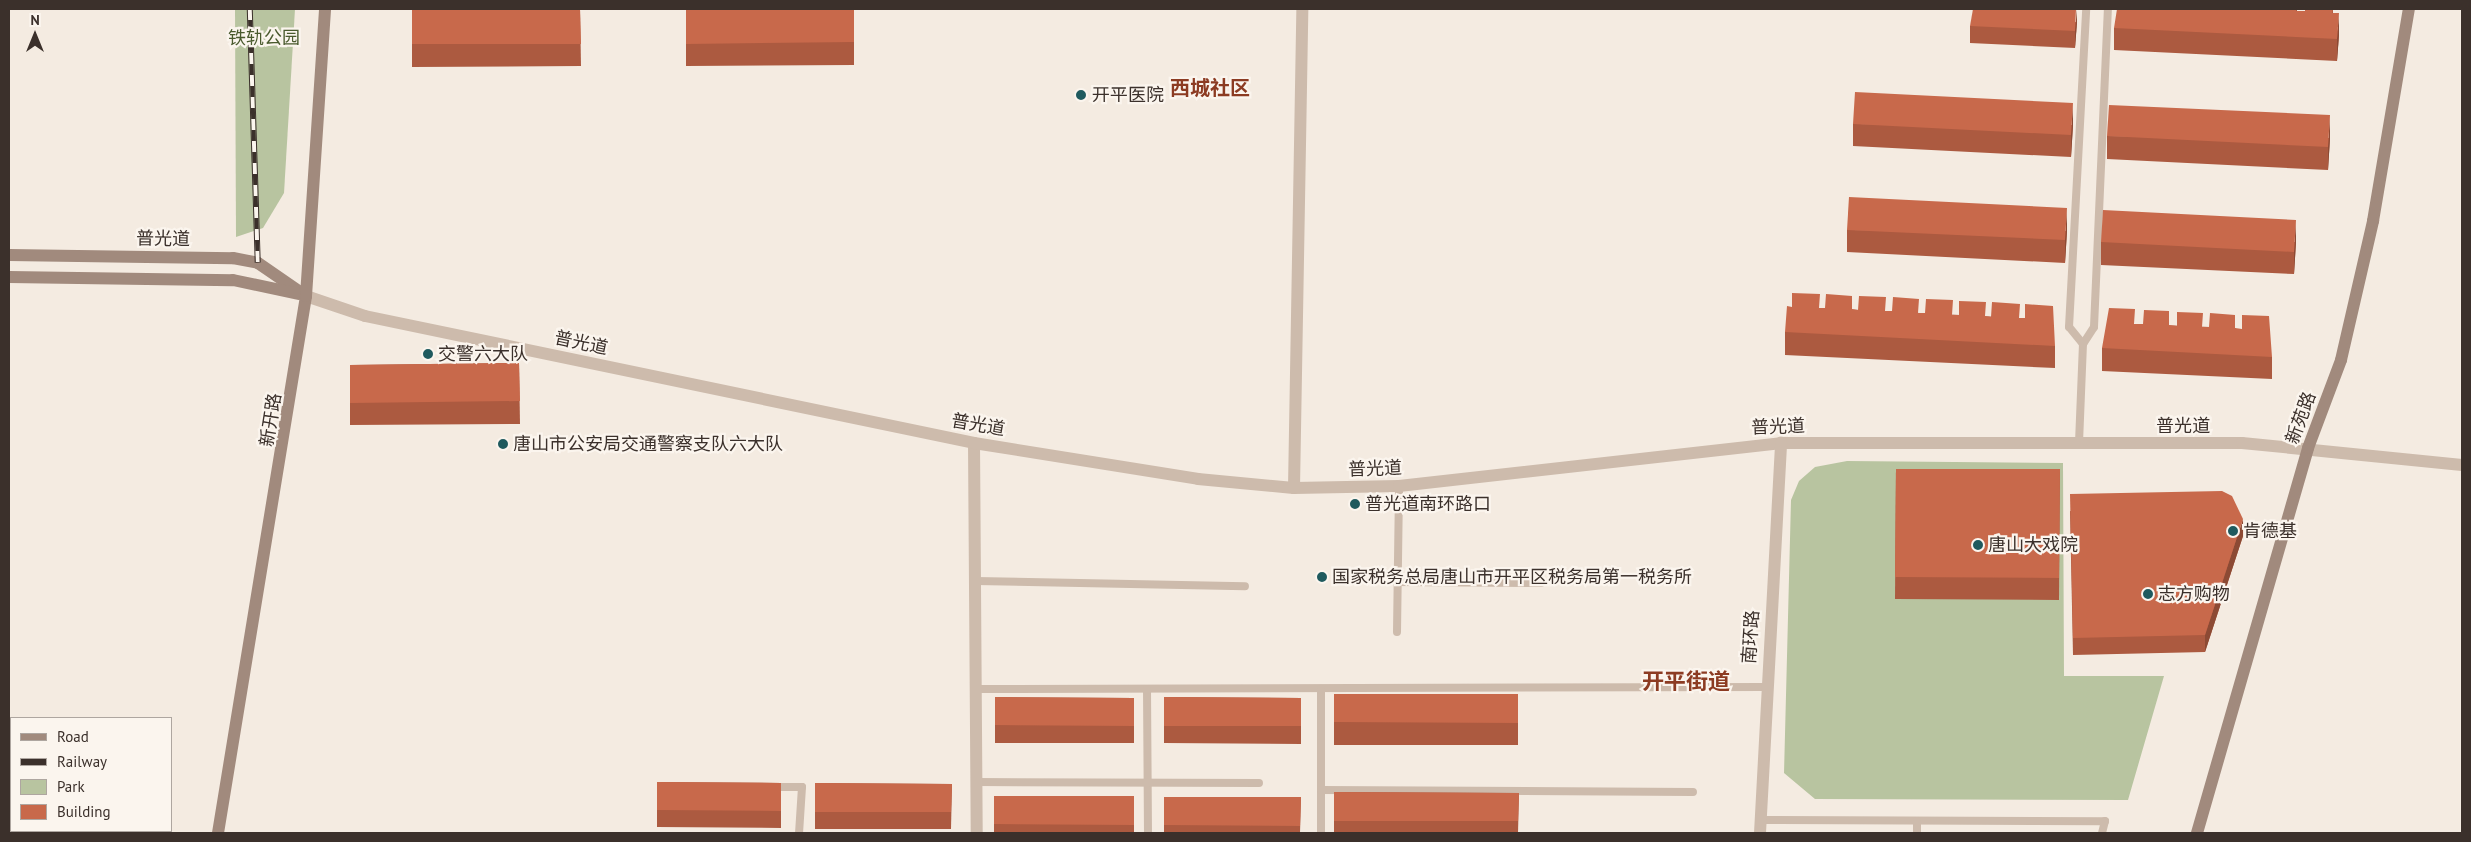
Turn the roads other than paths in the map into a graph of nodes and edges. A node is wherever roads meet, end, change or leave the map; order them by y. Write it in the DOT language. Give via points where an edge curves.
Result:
graph roads {
  1 [pos="325,9"];
  2 [pos="1302,9"];
  3 [pos="2086,9"];
  4 [pos="2108,9"];
  5 [pos="2409,9"];
  6 [pos="9,255"];
  7 [pos="9,277"];
  8 [pos="306,296"];
  9 [pos="2083,344"];
  10 [pos="1781,443"];
  11 [pos="2079,443"];
  12 [pos="974,444"];
  13 [pos="2308,448"];
  14 [pos="2462,465"];
  15 [pos="1399,486"];
  16 [pos="1294,488"];
  17 [pos="976,581"];
  18 [pos="1398,582"];
  19 [pos="1542,582"];
  20 [pos="1245,586"];
  21 [pos="1397,632"];
  22 [pos="1766,687"];
  23 [pos="977,689"];
  24 [pos="1147,689"];
  25 [pos="1321,689"];
  26 [pos="977,782"];
  27 [pos="1148,783"];
  28 [pos="1260,783"];
  29 [pos="762,786"];
  30 [pos="1321,790"];
  31 [pos="1693,792"];
  32 [pos="1917,821"];
  33 [pos="1761,827"];
  34 [pos="218,833"];
  35 [pos="799,833"];
  36 [pos="976,833"];
  37 [pos="1148,833"];
  38 [pos="1321,833"];
  39 [pos="1917,833"];
  40 [pos="2102,833"];
  41 [pos="2196,833"];
  1 -- 8 [label="main road, 新开路"];
  2 -- 16 [label="street"];
  3 -- 9 [label="lane" via="2069,327"];
  4 -- 9 [label="lane" via="2094,327"];
  5 -- 13 [label="main road, 新苑路" via="2373,221 2342,360"];
  6 -- 8 [label="main road, 普光道" via="233,258 258,263"];
  7 -- 8 [label="main road, 普光道" via="233,280"];
  8 -- 12 [label="street, 普光道" via="365,316"];
  8 -- 34 [label="main road, 新开路"];
  9 -- 11 [label="lane"];
  10 -- 11 [label="street, 普光道"];
  10 -- 15 [label="street, 普光道"];
  10 -- 22 [label="street, 南环路"];
  11 -- 13 [label="street, 普光道"];
  12 -- 16 [label="street, 普光道" via="1198,479"];
  12 -- 17 [label="street"];
  13 -- 14 [label="street, 普光道"];
  13 -- 41 [label="main road, 新苑路"];
  15 -- 16 [label="street, 普光道"];
  15 -- 18 [label="lane"];
  17 -- 20 [label="lane"];
  17 -- 23 [label="street"];
  18 -- 19 [label="lane"];
  18 -- 21 [label="lane"];
  22 -- 25 [label="lane"];
  22 -- 33 [label="street, 南环路"];
  23 -- 24 [label="lane"];
  23 -- 26 [label="street"];
  24 -- 25 [label="lane"];
  24 -- 27 [label="lane"];
  25 -- 30 [label="lane"];
  26 -- 27 [label="lane"];
  26 -- 36 [label="street"];
  27 -- 28 [label="lane"];
  27 -- 37 [label="lane"];
  29 -- 35 [label="lane" via="802,788"];
  30 -- 31 [label="lane"];
  30 -- 38 [label="lane"];
  32 -- 33 [label="lane"];
  32 -- 39 [label="lane"];
  32 -- 40 [label="lane" via="2105,821"];
}
